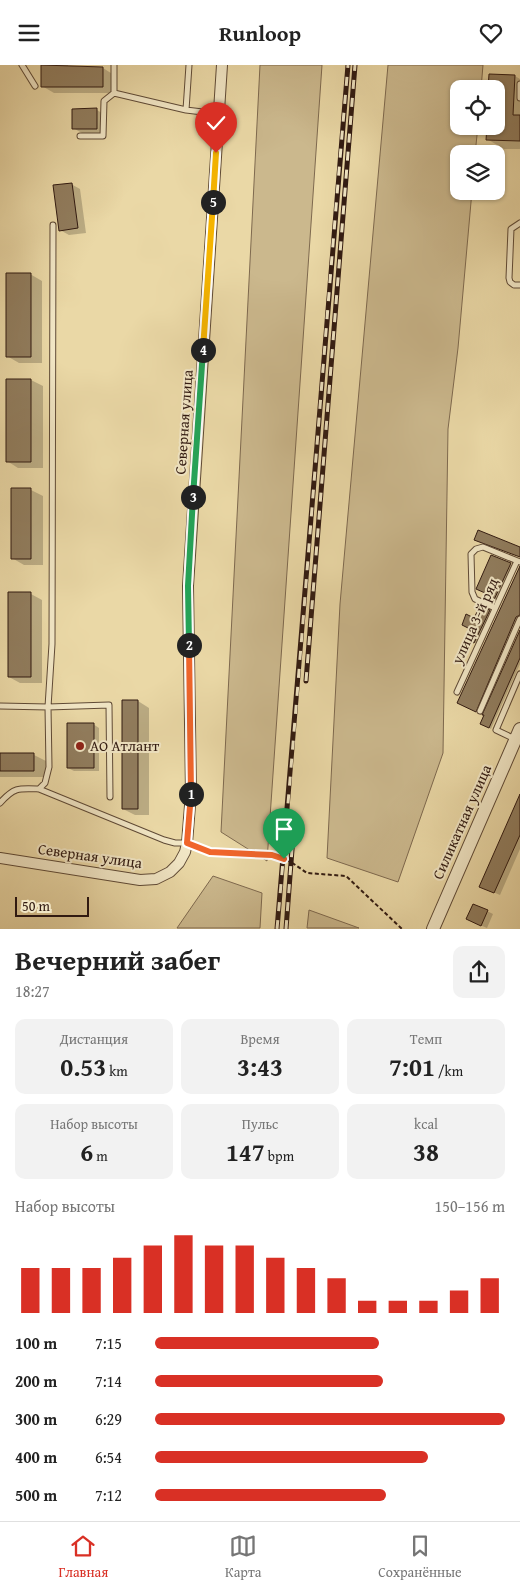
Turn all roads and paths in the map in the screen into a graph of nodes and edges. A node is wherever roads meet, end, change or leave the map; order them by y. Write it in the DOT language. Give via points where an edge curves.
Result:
graph roads {
  1 [pos="22,65"];
  2 [pos="114,65"];
  3 [pos="189,65"];
  4 [pos="222,65"];
  5 [pos="520,84"];
  6 [pos="35,85"];
  7 [pos="114,93"];
  8 [pos="520,98"];
  9 [pos="186,110"];
  10 [pos="219,114"];
  11 [pos="80,136"];
  12 [pos="520,223"];
  13 [pos="53,225"];
  14 [pos="520,285"];
  15 [pos="518,562"];
  16 [pos="495,608"];
  17 [pos="520,619"];
  18 [pos="520,674"];
  19 [pos="457,692"];
  20 [pos="0,706"];
  21 [pos="48,707"];
  22 [pos="480,711"];
  23 [pos="518,734"];
  24 [pos="39,789"];
  25 [pos="110,797"];
  26 [pos="0,803"];
  27 [pos="187,843"];
  28 [pos="0,858"];
  29 [pos="402,929"];
  30 [pos="433,929"];
  1 -- 6 [label="lane"];
  2 -- 7 [label="lane"];
  3 -- 9 [label="lane"];
  4 -- 10 [label="street, Северная улица"];
  5 -- 8 [label="lane"];
  7 -- 9 [label="lane"];
  7 -- 11 [label="lane" via="104,101 103,136"];
  9 -- 10 [label="lane"];
  10 -- 27 [label="street, Северная улица" via="188,586 191,793"];
  12 -- 14 [label="lane" via="511,229 509,278 514,285"];
  13 -- 21 [label="lane" via="52,644"];
  15 -- 16 [label="lane, улица 3-й ряд"];
  15 -- 16 [label="lane" via="483,547 472,554 472,592 475,599"];
  16 -- 19 [label="lane, улица 3-й ряд"];
  17 -- 22 [label="lane"];
  18 -- 23 [label="lane" via="497,728 498,731"];
  20 -- 21 [label="lane"];
  21 -- 24 [label="lane" via="48,774"];
  21 -- 25 [label="lane" via="109,705"];
  23 -- 30 [label="street, Силикатная улица"];
  24 -- 26 [label="lane" via="20,788 9,793"];
  24 -- 27 [label="lane" via="164,840"];
  27 -- 28 [label="street, Северная улица" via="180,863 156,879 140,880"];
  27 -- 29 [label="path" via="210,852 272,855 308,873 346,876"];
}
